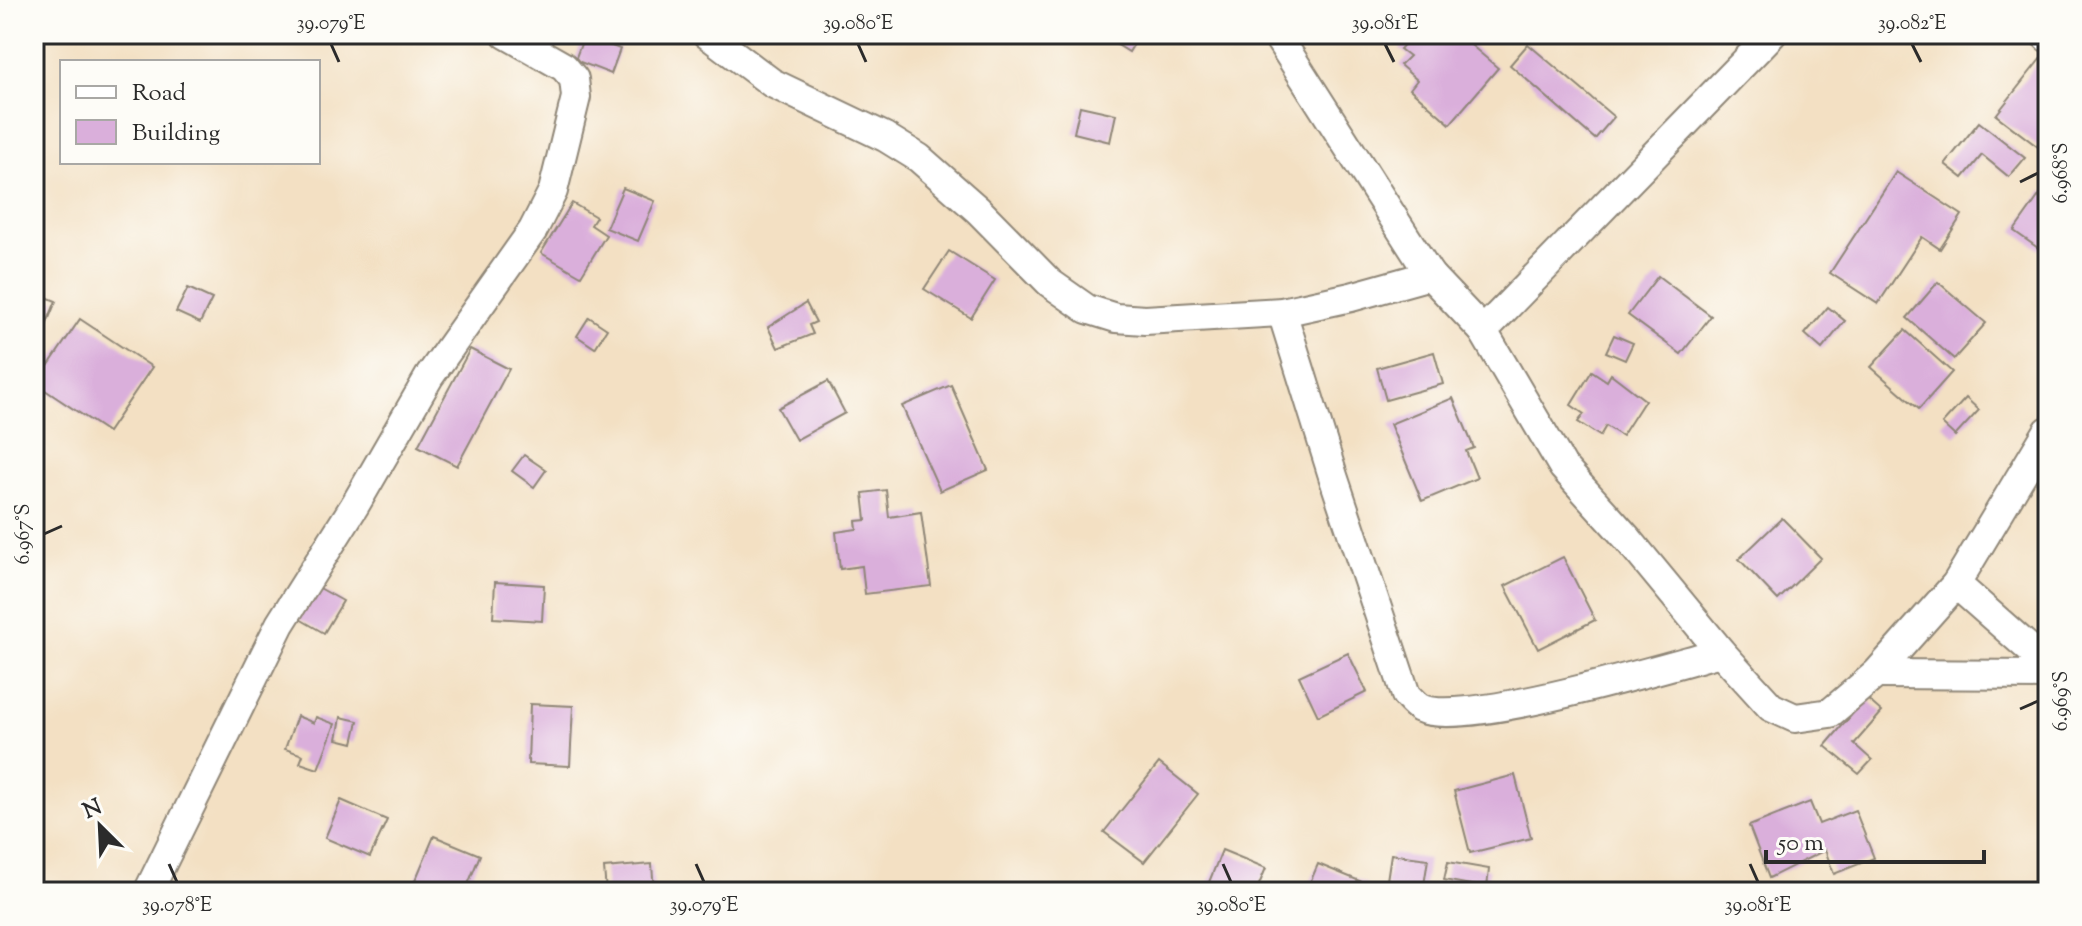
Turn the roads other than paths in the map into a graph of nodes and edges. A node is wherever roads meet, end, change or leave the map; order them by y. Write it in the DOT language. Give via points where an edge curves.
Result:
graph roads {
  1 [pos="506,34"];
  2 [pos="707,34"];
  3 [pos="1276,34"];
  4 [pos="1772,34"];
  5 [pos="1430,275"];
  6 [pos="1282,312"];
  7 [pos="1483,331"];
  8 [pos="2048,431"];
  9 [pos="1956,584"];
  10 [pos="1721,652"];
  11 [pos="2048,665"];
  12 [pos="1876,674"];
  13 [pos="2048,675"];
  14 [pos="148,892"];
  1 -- 14 [label="street" via="564,67 574,79 576,97 553,191 533,230 429,377 280,624"];
  2 -- 6 [label="street" via="772,83 919,158 1050,283 1087,309 1145,320"];
  3 -- 5 [label="street"];
  4 -- 7 [label="street"];
  5 -- 6 [label="street"];
  5 -- 7 [label="street"];
  6 -- 10 [label="street" via="1406,695 1421,708 1458,713 1543,699"];
  7 -- 10 [label="street" via="1563,467"];
  8 -- 9 [label="street"];
  9 -- 11 [label="street"];
  9 -- 12 [label="street"];
  10 -- 12 [label="street" via="1771,707 1795,718 1830,713"];
  12 -- 13 [label="street"];
}
